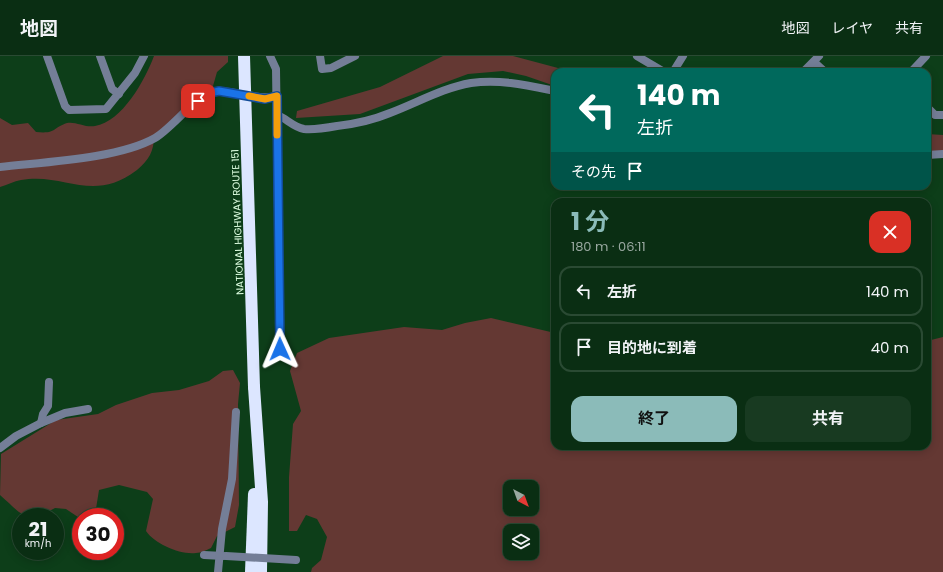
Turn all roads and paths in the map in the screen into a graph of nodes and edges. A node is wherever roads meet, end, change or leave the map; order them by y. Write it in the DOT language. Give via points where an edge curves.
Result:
graph roads {
  1 [pos="47,56"];
  2 [pos="100,56"];
  3 [pos="144,56"];
  4 [pos="244,56"];
  5 [pos="270,56"];
  6 [pos="320,56"];
  7 [pos="355,56"];
  8 [pos="638,56"];
  9 [pos="683,56"];
  10 [pos="926,56"];
  11 [pos="817,59"];
  12 [pos="658,68"];
  13 [pos="676,68"];
  14 [pos="808,68"];
  15 [pos="823,68"];
  16 [pos="914,68"];
  17 [pos="551,90"];
  18 [pos="119,94"];
  19 [pos="277,96"];
  20 [pos="931,111"];
  21 [pos="276,115"];
  22 [pos="943,115"];
  23 [pos="943,154"];
  24 [pos="931,155"];
  25 [pos="0,167"];
  26 [pos="280,349"];
  27 [pos="49,382"];
  28 [pos="254,386"];
  29 [pos="88,409"];
  30 [pos="236,412"];
  31 [pos="41,423"];
  32 [pos="0,448"];
  33 [pos="204,555"];
  34 [pos="222,556"];
  35 [pos="296,560"];
  36 [pos="218,572"];
  37 [pos="250,572"];
  38 [pos="261,572"];
  1 -- 18 [label="street" via="65,106 69,110 106,109"];
  2 -- 18 [label="street" via="112,89"];
  3 -- 18 [label="street"];
  4 -- 28 [label="highway, NATIONAL HIGHWAY ROUTE 151, bridge"];
  5 -- 19 [label="street" via="276,69"];
  6 -- 7 [label="street" via="322,69 331,68"];
  8 -- 12 [label="street"];
  9 -- 13 [label="street"];
  10 -- 16 [label="street"];
  11 -- 14 [label="street"];
  11 -- 15 [label="street"];
  17 -- 21 [label="street" via="511,82 489,81 469,84 442,91 383,116 317,129 296,126"];
  19 -- 21 [label="street"];
  19 -- 25 [label="street" via="265,99 219,91 210,93 171,126 142,144 108,154"];
  20 -- 22 [label="street" via="935,115"];
  21 -- 26 [label="street"];
  23 -- 24 [label="street"];
  27 -- 31 [label="street" via="48,406"];
  28 -- 37 [label="highway, NATIONAL HIGHWAY ROUTE 151" via="254,502"];
  28 -- 38 [label="highway, NATIONAL HIGHWAY ROUTE 151" via="262,502"];
  29 -- 31 [label="street" via="65,412"];
  30 -- 34 [label="street" via="232,479"];
  31 -- 32 [label="street"];
  33 -- 34 [label="street"];
  34 -- 35 [label="street, bridge"];
  34 -- 36 [label="street"];
}
